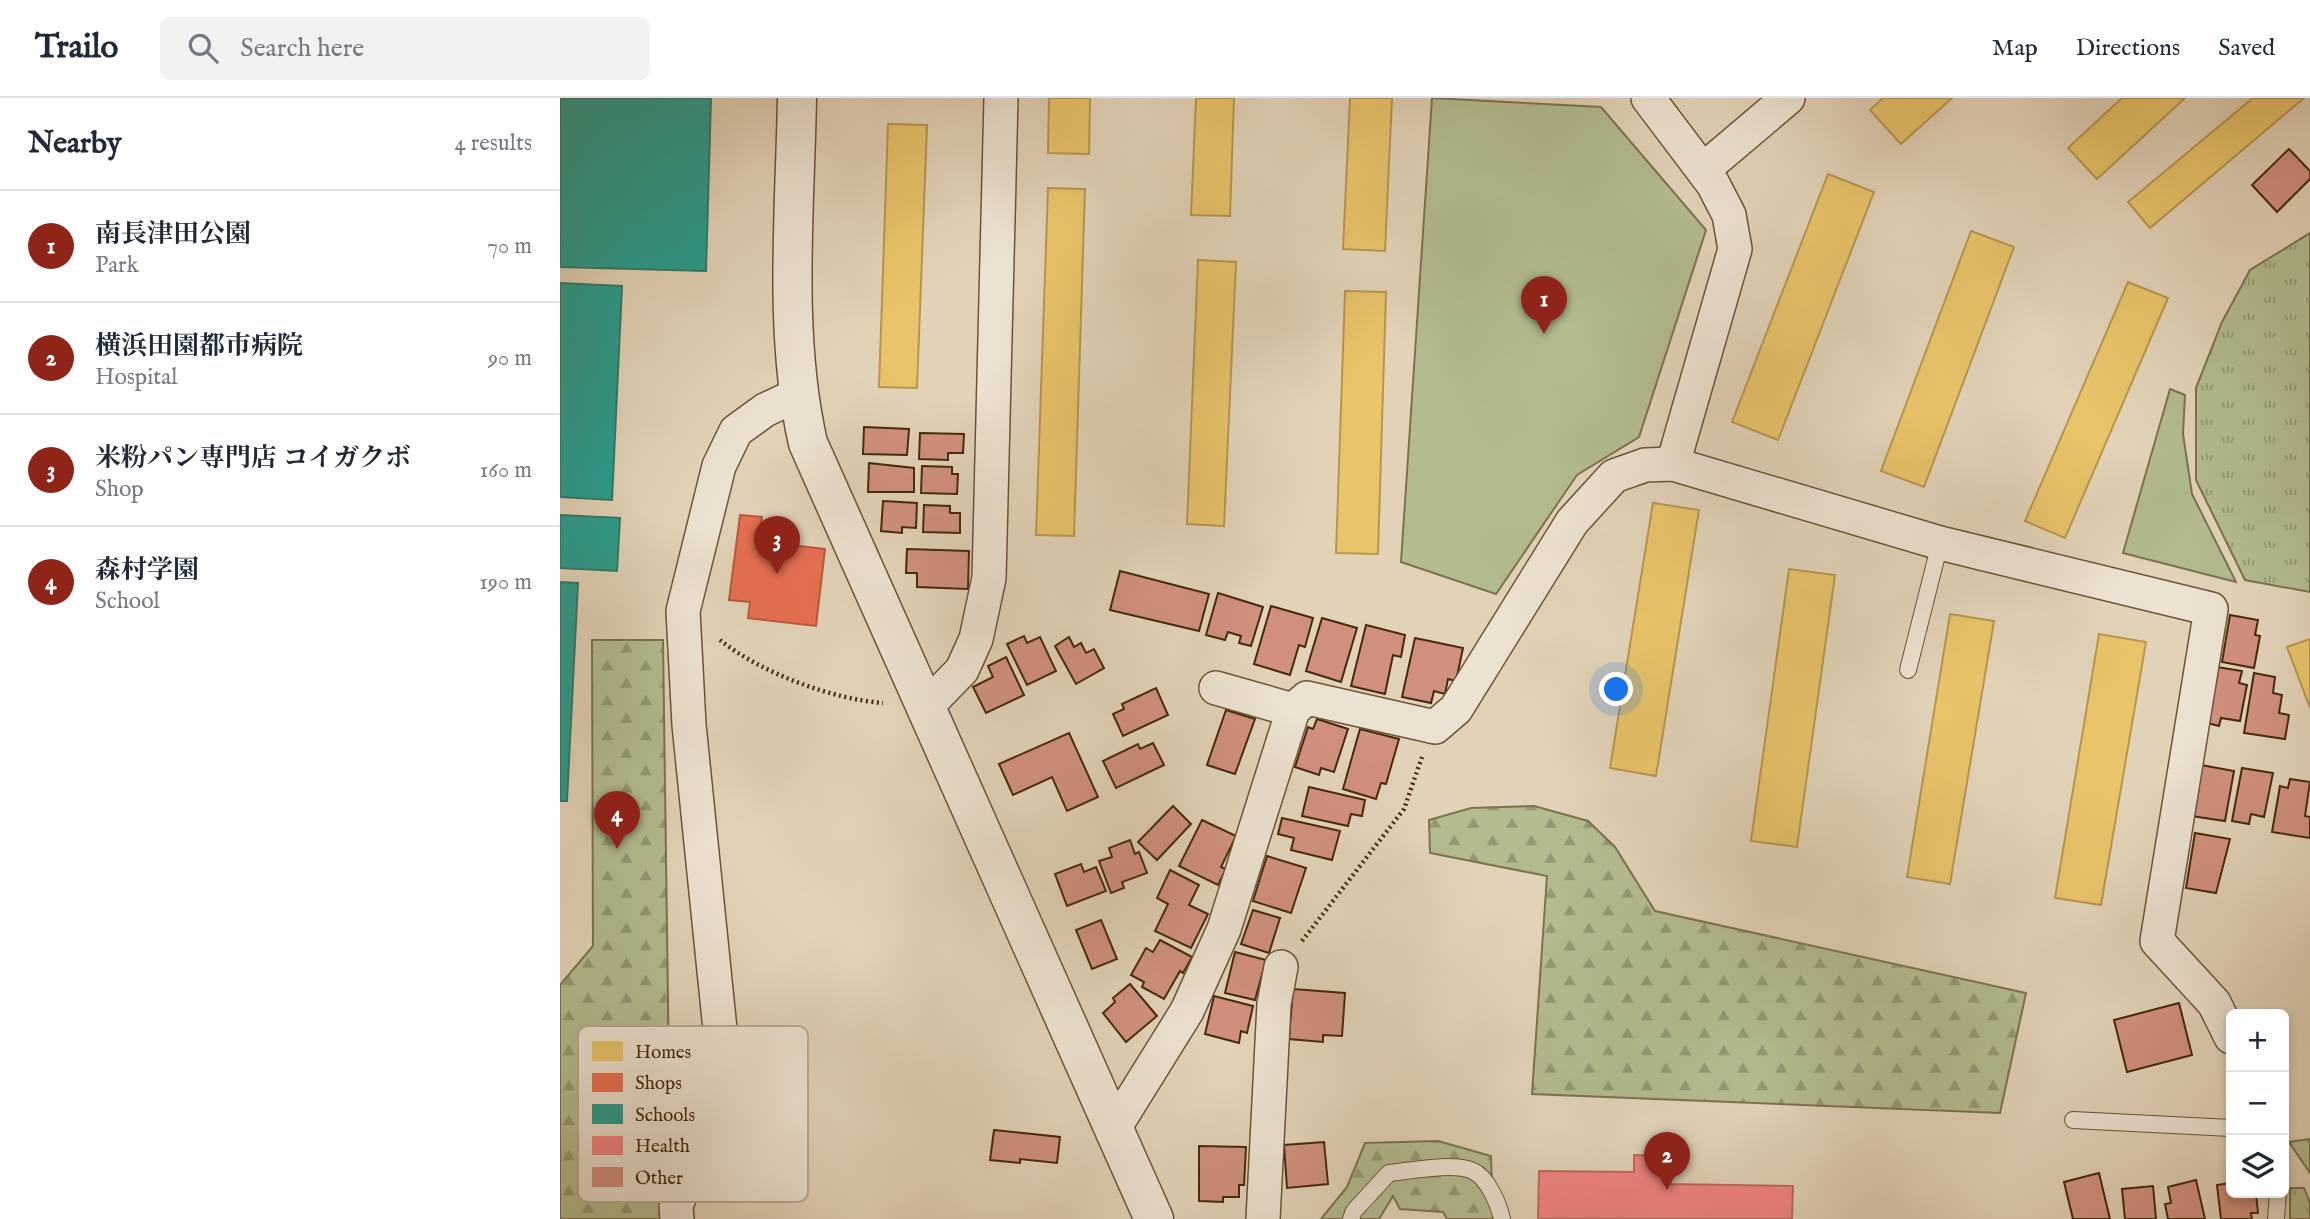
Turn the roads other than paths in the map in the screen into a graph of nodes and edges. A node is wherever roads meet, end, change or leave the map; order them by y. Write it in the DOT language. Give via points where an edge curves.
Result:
graph roads {
  1 [pos="797,98"];
  2 [pos="1001,98"];
  3 [pos="1648,98"];
  4 [pos="1788,98"];
  5 [pos="1703,170"];
  6 [pos="797,395"];
  7 [pos="1673,464"];
  8 [pos="1940,542"];
  9 [pos="1908,670"];
  10 [pos="1216,688"];
  11 [pos="926,707"];
  12 [pos="1293,710"];
  13 [pos="1281,967"];
  14 [pos="720,1026"];
  15 [pos="2226,1027"];
  16 [pos="2073,1120"];
  17 [pos="2226,1128"];
  18 [pos="1114,1130"];
  19 [pos="2278,1198"];
  20 [pos="1154,1219"];
  21 [pos="1263,1219"];
  22 [pos="1351,1219"];
  23 [pos="1502,1219"];
  24 [pos="2276,1219"];
  1 -- 6 [label="street"];
  2 -- 11 [label="street" via="989,578 976,639 962,670"];
  3 -- 5 [label="street"];
  4 -- 5 [label="street"];
  5 -- 7 [label="street" via="1729,215 1735,249"];
  6 -- 11 [label="street" via="808,443"];
  6 -- 14 [label="street" via="736,431 719,466 683,611 689,725"];
  7 -- 8 [label="street"];
  7 -- 12 [label="street" via="1645,466 1614,476 1572,522 1462,699 1435,727 1307,698"];
  8 -- 9 [label="lane"];
  8 -- 15 [label="street" via="2211,609 2157,941 2214,1003"];
  10 -- 12 [label="street"];
  11 -- 18 [label="street"];
  12 -- 18 [label="street" via="1224,929 1187,1011"];
  13 -- 21 [label="street" via="1273,1004"];
  16 -- 17 [label="lane"];
  18 -- 20 [label="street"];
  19 -- 24 [label="lane"];
  22 -- 23 [label="lane" via="1389,1174 1435,1168 1473,1171 1486,1183"];
}
